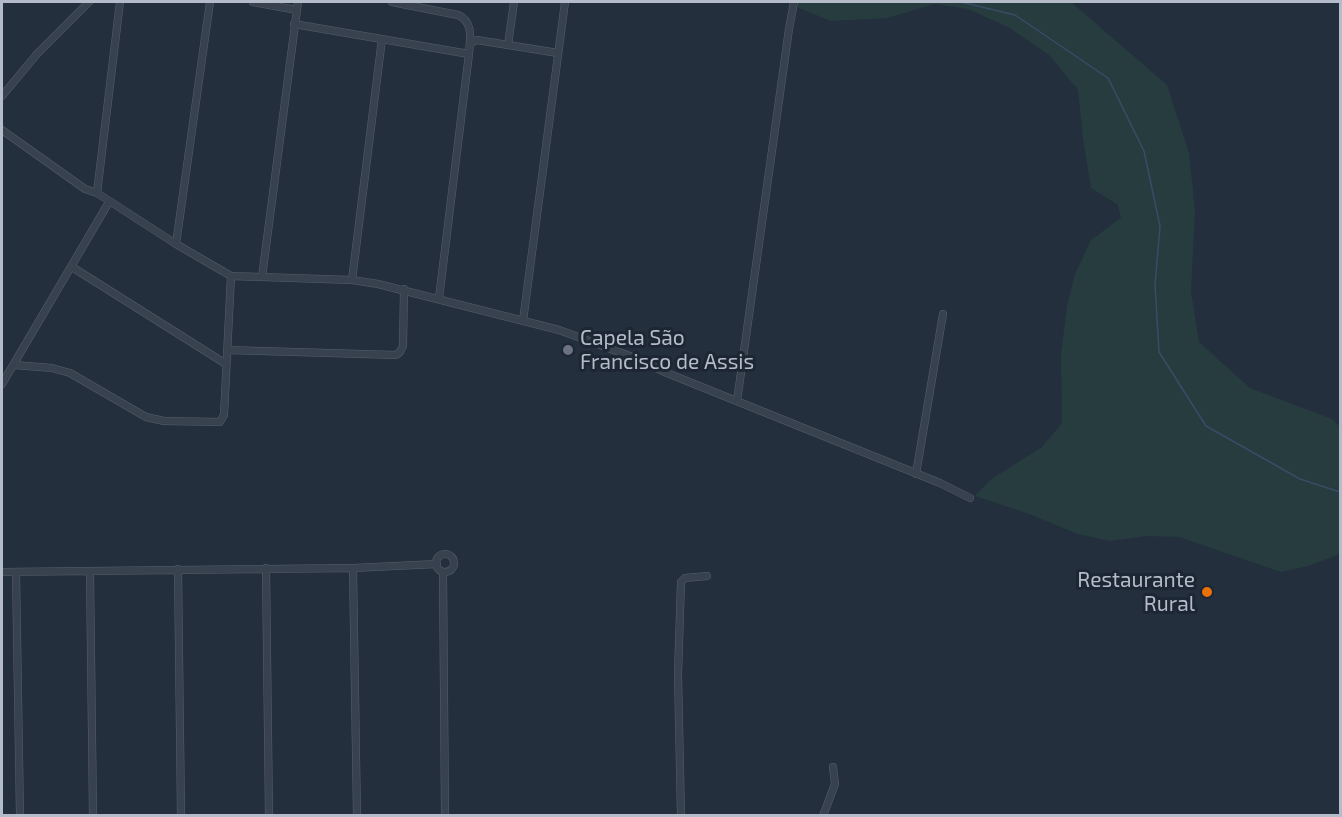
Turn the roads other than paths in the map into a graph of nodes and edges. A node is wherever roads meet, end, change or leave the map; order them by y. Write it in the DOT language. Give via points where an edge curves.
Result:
graph roads {
  1 [pos="89,2"];
  2 [pos="120,2"];
  3 [pos="210,2"];
  4 [pos="253,2"];
  5 [pos="298,2"];
  6 [pos="392,2"];
  7 [pos="514,2"];
  8 [pos="565,2"];
  9 [pos="794,2"];
  10 [pos="426,4"];
  11 [pos="297,10"];
  12 [pos="294,24"];
  13 [pos="382,39"];
  14 [pos="470,43"];
  15 [pos="508,45"];
  16 [pos="558,53"];
  17 [pos="469,54"];
  18 [pos="2,96"];
  19 [pos="2,130"];
  20 [pos="97,193"];
  21 [pos="109,202"];
  22 [pos="176,244"];
  23 [pos="72,267"];
  24 [pos="231,276"];
  25 [pos="262,277"];
  26 [pos="352,280"];
  27 [pos="404,289"];
  28 [pos="439,298"];
  29 [pos="943,314"];
  30 [pos="523,321"];
  31 [pos="227,350"];
  32 [pos="226,364"];
  33 [pos="14,365"];
  34 [pos="2,384"];
  35 [pos="737,400"];
  36 [pos="916,474"];
  37 [pos="970,498"];
  38 [pos="437,564"];
  39 [pos="266,568"];
  40 [pos="353,568"];
  41 [pos="178,569"];
  42 [pos="90,571"];
  43 [pos="2,572"];
  44 [pos="16,572"];
  45 [pos="443,572"];
  46 [pos="707,576"];
  47 [pos="833,766"];
  48 [pos="20,816"];
  49 [pos="93,816"];
  50 [pos="181,816"];
  51 [pos="269,816"];
  52 [pos="357,816"];
  53 [pos="445,816"];
  54 [pos="681,816"];
  55 [pos="823,816"];
  1 -- 18 [label="street"];
  2 -- 20 [label="street"];
  3 -- 22 [label="street"];
  4 -- 11 [label="street"];
  5 -- 11 [label="street"];
  6 -- 10 [label="street"];
  7 -- 15 [label="street"];
  8 -- 16 [label="street"];
  9 -- 35 [label="street"];
  10 -- 14 [label="street" via="466,19"];
  11 -- 12 [label="street"];
  12 -- 13 [label="street"];
  12 -- 25 [label="street"];
  13 -- 17 [label="street"];
  13 -- 26 [label="street"];
  14 -- 15 [label="street" via="477,40"];
  14 -- 17 [label="street"];
  15 -- 16 [label="street"];
  16 -- 30 [label="street"];
  17 -- 28 [label="street"];
  19 -- 20 [label="street" via="85,189"];
  20 -- 21 [label="street"];
  21 -- 22 [label="street"];
  21 -- 23 [label="street"];
  22 -- 24 [label="street"];
  23 -- 32 [label="street"];
  23 -- 33 [label="street"];
  24 -- 25 [label="street"];
  24 -- 31 [label="street"];
  25 -- 26 [label="street"];
  26 -- 27 [label="street"];
  27 -- 28 [label="street"];
  27 -- 31 [label="street" via="403,346 396,355"];
  28 -- 30 [label="street"];
  29 -- 36 [label="street"];
  30 -- 35 [label="street" via="580,337"];
  31 -- 32 [label="street"];
  32 -- 33 [label="street" via="224,415 217,423 146,417 70,373"];
  33 -- 34 [label="street"];
  35 -- 36 [label="street"];
  36 -- 37 [label="street"];
  38 -- 40 [label="street"];
  38 -- 45 [label="street"];
  38 -- 45 [label="street" via="441,555 453,558 453,568"];
  39 -- 40 [label="street"];
  39 -- 41 [label="street"];
  39 -- 51 [label="street"];
  40 -- 52 [label="street"];
  41 -- 42 [label="street"];
  41 -- 50 [label="street"];
  42 -- 44 [label="street"];
  42 -- 49 [label="street"];
  43 -- 44 [label="street"];
  44 -- 48 [label="street"];
  45 -- 53 [label="street"];
  46 -- 54 [label="street" via="681,582"];
  47 -- 55 [label="street" via="835,784"];
}
